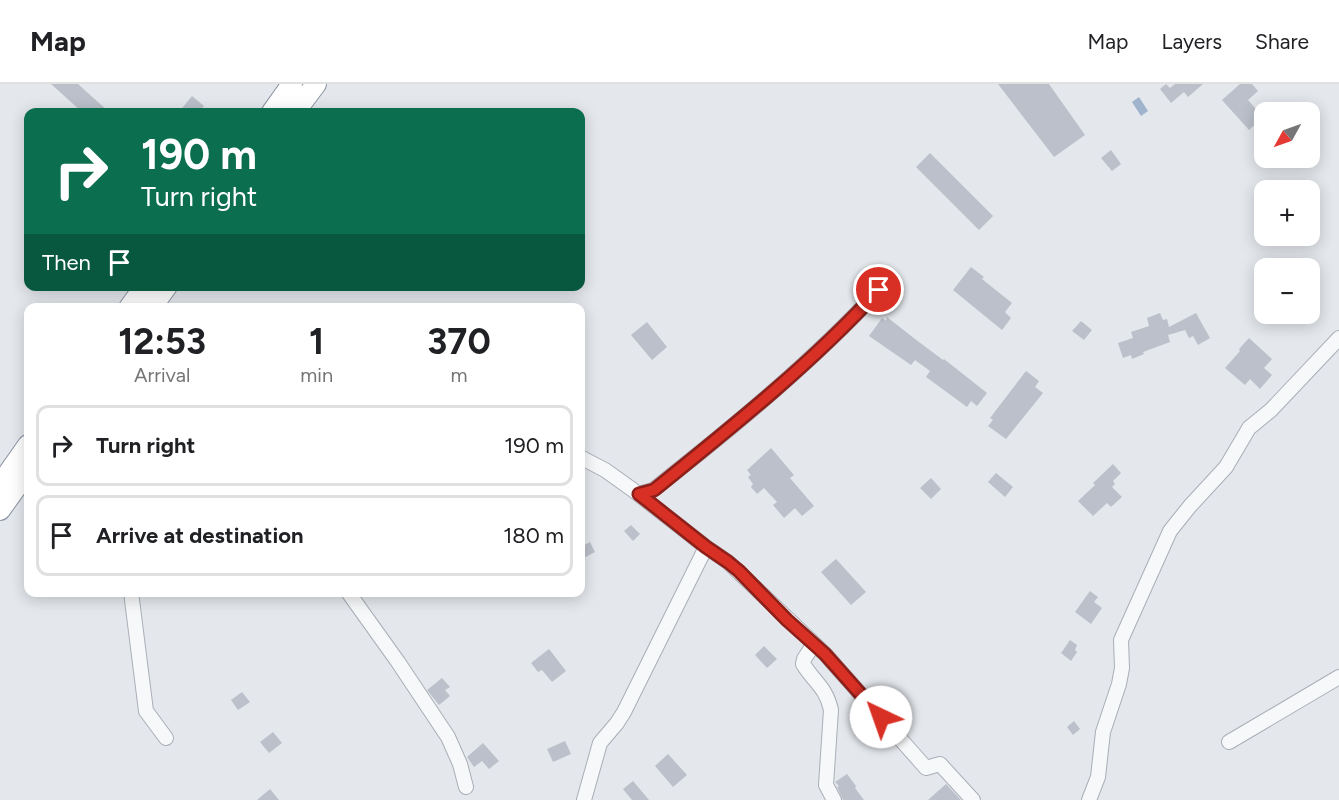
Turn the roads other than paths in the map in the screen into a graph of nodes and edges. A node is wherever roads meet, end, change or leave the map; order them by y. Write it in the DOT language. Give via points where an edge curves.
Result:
graph roads {
  1 [pos="292,84"];
  2 [pos="316,84"];
  3 [pos="275,108"];
  4 [pos="298,108"];
  5 [pos="879,290"];
  6 [pos="1339,338"];
  7 [pos="24,454"];
  8 [pos="585,460"];
  9 [pos="24,475"];
  10 [pos="639,494"];
  11 [pos="1,499"];
  12 [pos="706,547"];
  13 [pos="132,597"];
  14 [pos="352,597"];
  15 [pos="814,644"];
  16 [pos="1339,676"];
  17 [pos="166,738"];
  18 [pos="1229,742"];
  19 [pos="466,788"];
  20 [pos="584,800"];
  21 [pos="834,800"];
  22 [pos="973,800"];
  23 [pos="1089,800"];
  1 -- 3 [label="highway"];
  2 -- 4 [label="highway"];
  5 -- 10 [label="street" via="785,381 654,490"];
  6 -- 23 [label="street" via="1249,428 1226,467 1170,531 1120,640 1119,684 1103,732 1098,777"];
  7 -- 11 [label="highway"];
  8 -- 10 [label="street"];
  9 -- 11 [label="highway"];
  10 -- 12 [label="street"];
  12 -- 15 [label="street" via="739,571"];
  12 -- 20 [label="street" via="624,712 600,743"];
  13 -- 17 [label="street" via="146,711"];
  14 -- 19 [label="street" via="448,737"];
  15 -- 21 [label="street" via="803,664 829,700 826,785"];
  15 -- 22 [label="street" via="926,768 940,764"];
  16 -- 18 [label="street"];
}
